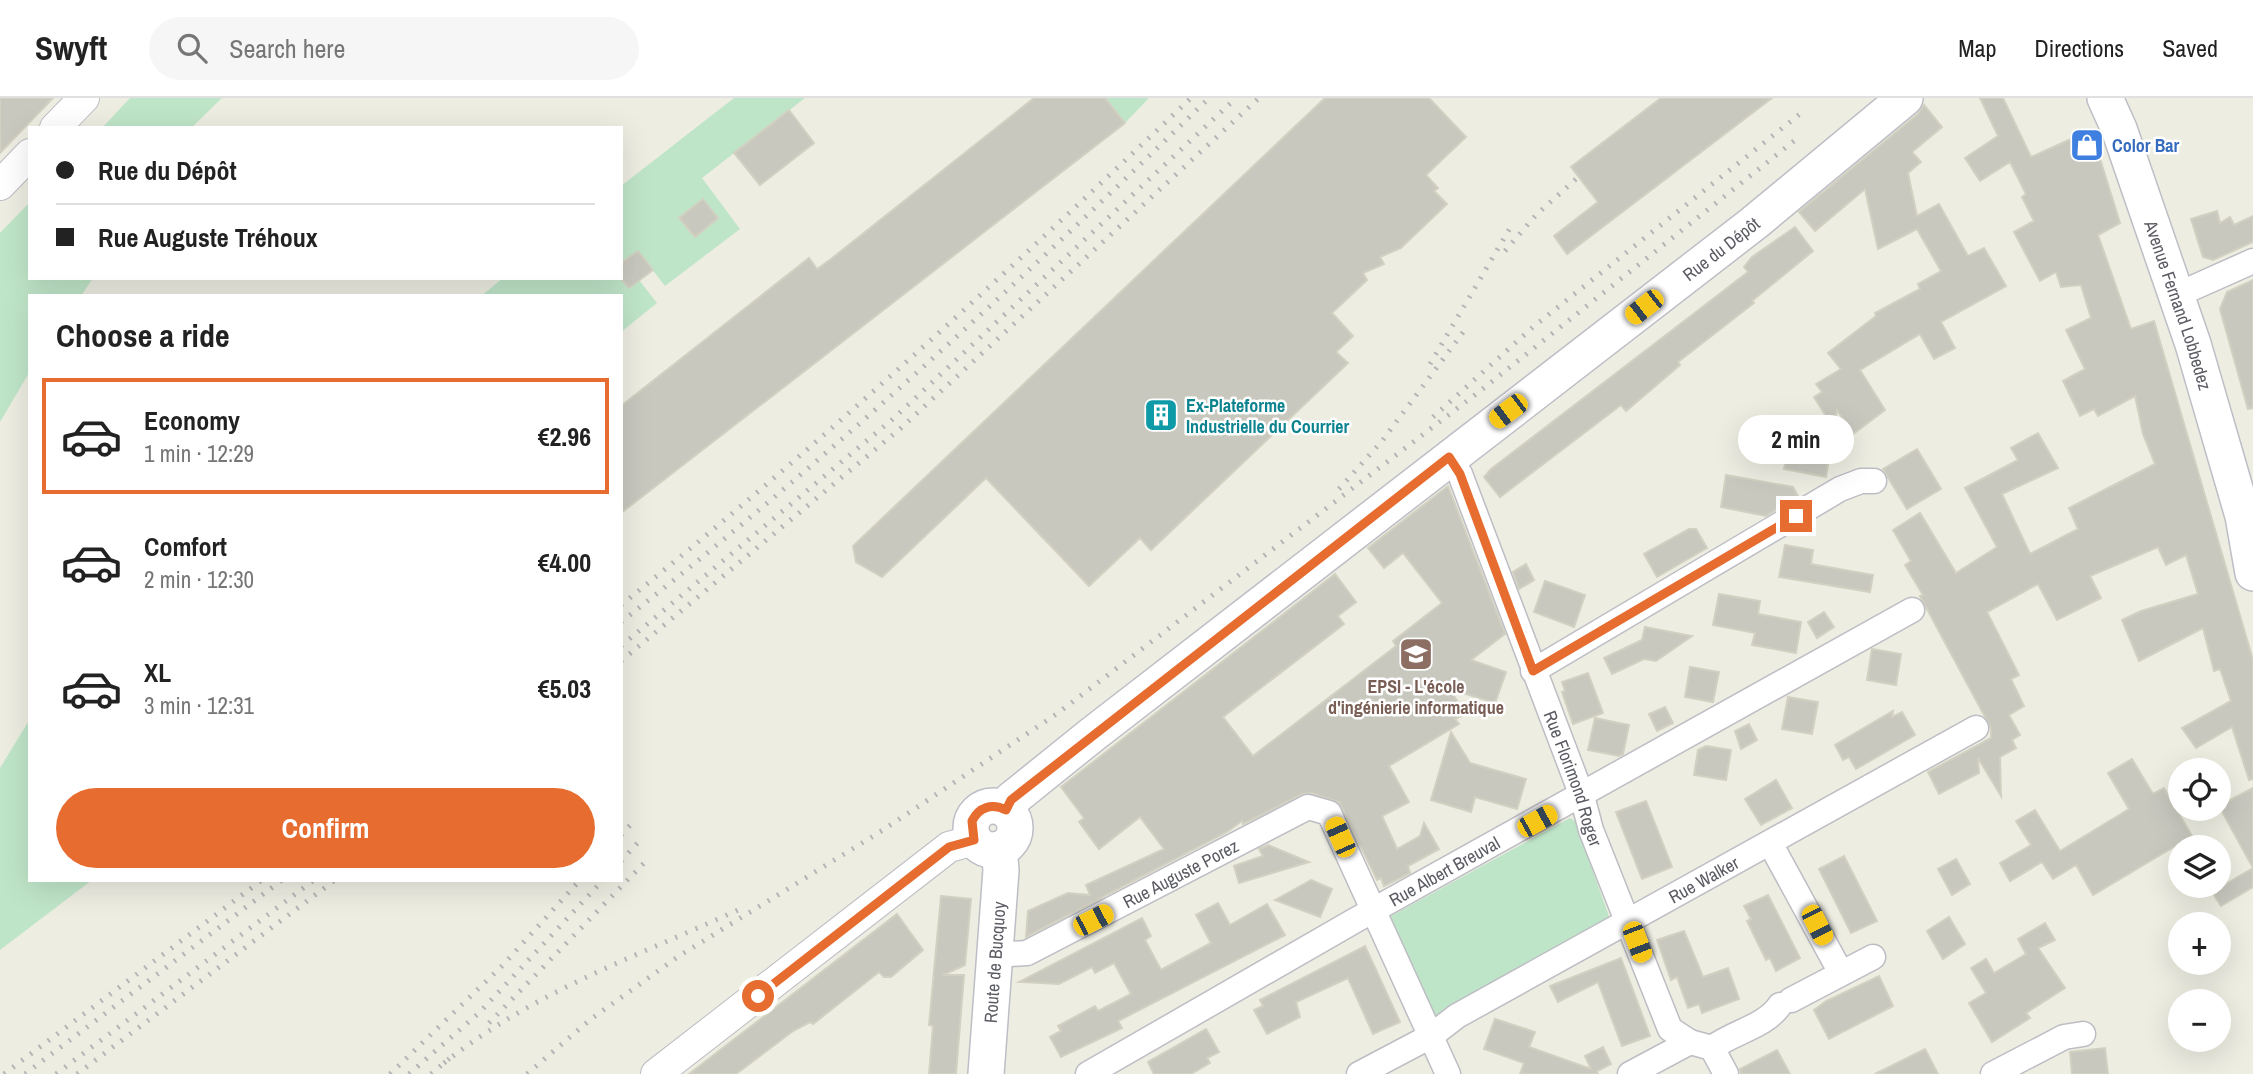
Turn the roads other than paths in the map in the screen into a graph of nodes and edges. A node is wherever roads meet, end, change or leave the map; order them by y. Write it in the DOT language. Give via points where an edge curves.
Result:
graph roads {
  1 [pos="84,98"];
  2 [pos="1905,98"];
  3 [pos="2105,98"];
  4 [pos="57,126"];
  5 [pos="28,156"];
  6 [pos="0,185"];
  7 [pos="2253,261"];
  8 [pos="2177,295"];
  9 [pos="1449,457"];
  10 [pos="1874,481"];
  11 [pos="2248,524"];
  12 [pos="2253,573"];
  13 [pos="1912,610"];
  14 [pos="1533,671"];
  15 [pos="1976,728"];
  16 [pos="1581,796"];
  17 [pos="1006,810"];
  18 [pos="1770,843"];
  19 [pos="986,845"];
  20 [pos="1374,911"];
  21 [pos="1629,920"];
  22 [pos="994,955"];
  23 [pos="1874,957"];
  24 [pos="1841,973"];
  25 [pos="2083,1034"];
  26 [pos="1431,1036"];
  27 [pos="1701,1045"];
  28 [pos="656,1074"];
  29 [pos="986,1074"];
  30 [pos="1088,1074"];
  31 [pos="1359,1074"];
  32 [pos="1448,1074"];
  33 [pos="1630,1074"];
  34 [pos="1726,1074"];
  35 [pos="1993,1074"];
  1 -- 4 [label="street"];
  2 -- 9 [label="main road, Rue du Dépôt" via="1754,223"];
  3 -- 8 [label="main road, Avenue Fernand Lobbedez"];
  5 -- 6 [label="street"];
  7 -- 8 [label="street"];
  8 -- 11 [label="main road, Avenue Fernand Lobbedez"];
  9 -- 14 [label="street, Rue Florimond Roger" via="1460,474"];
  9 -- 17 [label="main road, Rue du Dépôt" via="1093,734 1011,800"];
  10 -- 14 [label="street" via="1840,489"];
  11 -- 12 [label="main road, Avenue Fernand Lobbedez"];
  13 -- 16 [label="street, Rue Albert Breuval"];
  14 -- 16 [label="street, Rue Florimond Roger"];
  15 -- 18 [label="street, Rue Walker"];
  16 -- 20 [label="street, Rue Albert Breuval"];
  16 -- 21 [label="street, Rue Florimond Roger"];
  17 -- 19 [label="main road, Route de Bucquoy" via="993,806 975,814 970,827"];
  18 -- 21 [label="street, Rue Walker"];
  18 -- 24 [label="street"];
  19 -- 22 [label="main road, Route de Bucquoy" via="1001,870"];
  19 -- 28 [label="street" via="949,847"];
  20 -- 22 [label="street, Rue Auguste Porez" via="1329,813 1308,807 1027,953"];
  20 -- 26 [label="street"];
  20 -- 30 [label="street, Rue Albert Breuval"];
  21 -- 26 [label="street, Rue Walker" via="1457,1016"];
  21 -- 27 [label="street, Rue Florimond Roger" via="1670,1029"];
  22 -- 29 [label="main road, Route de Bucquoy"];
  23 -- 24 [label="street"];
  24 -- 27 [label="street" via="1785,1003 1772,1017"];
  25 -- 35 [label="street" via="2064,1037"];
  26 -- 31 [label="street, Rue Walker"];
  26 -- 32 [label="street"];
  27 -- 33 [label="street"];
  27 -- 34 [label="street, Rue Florimond Roger"];
}
